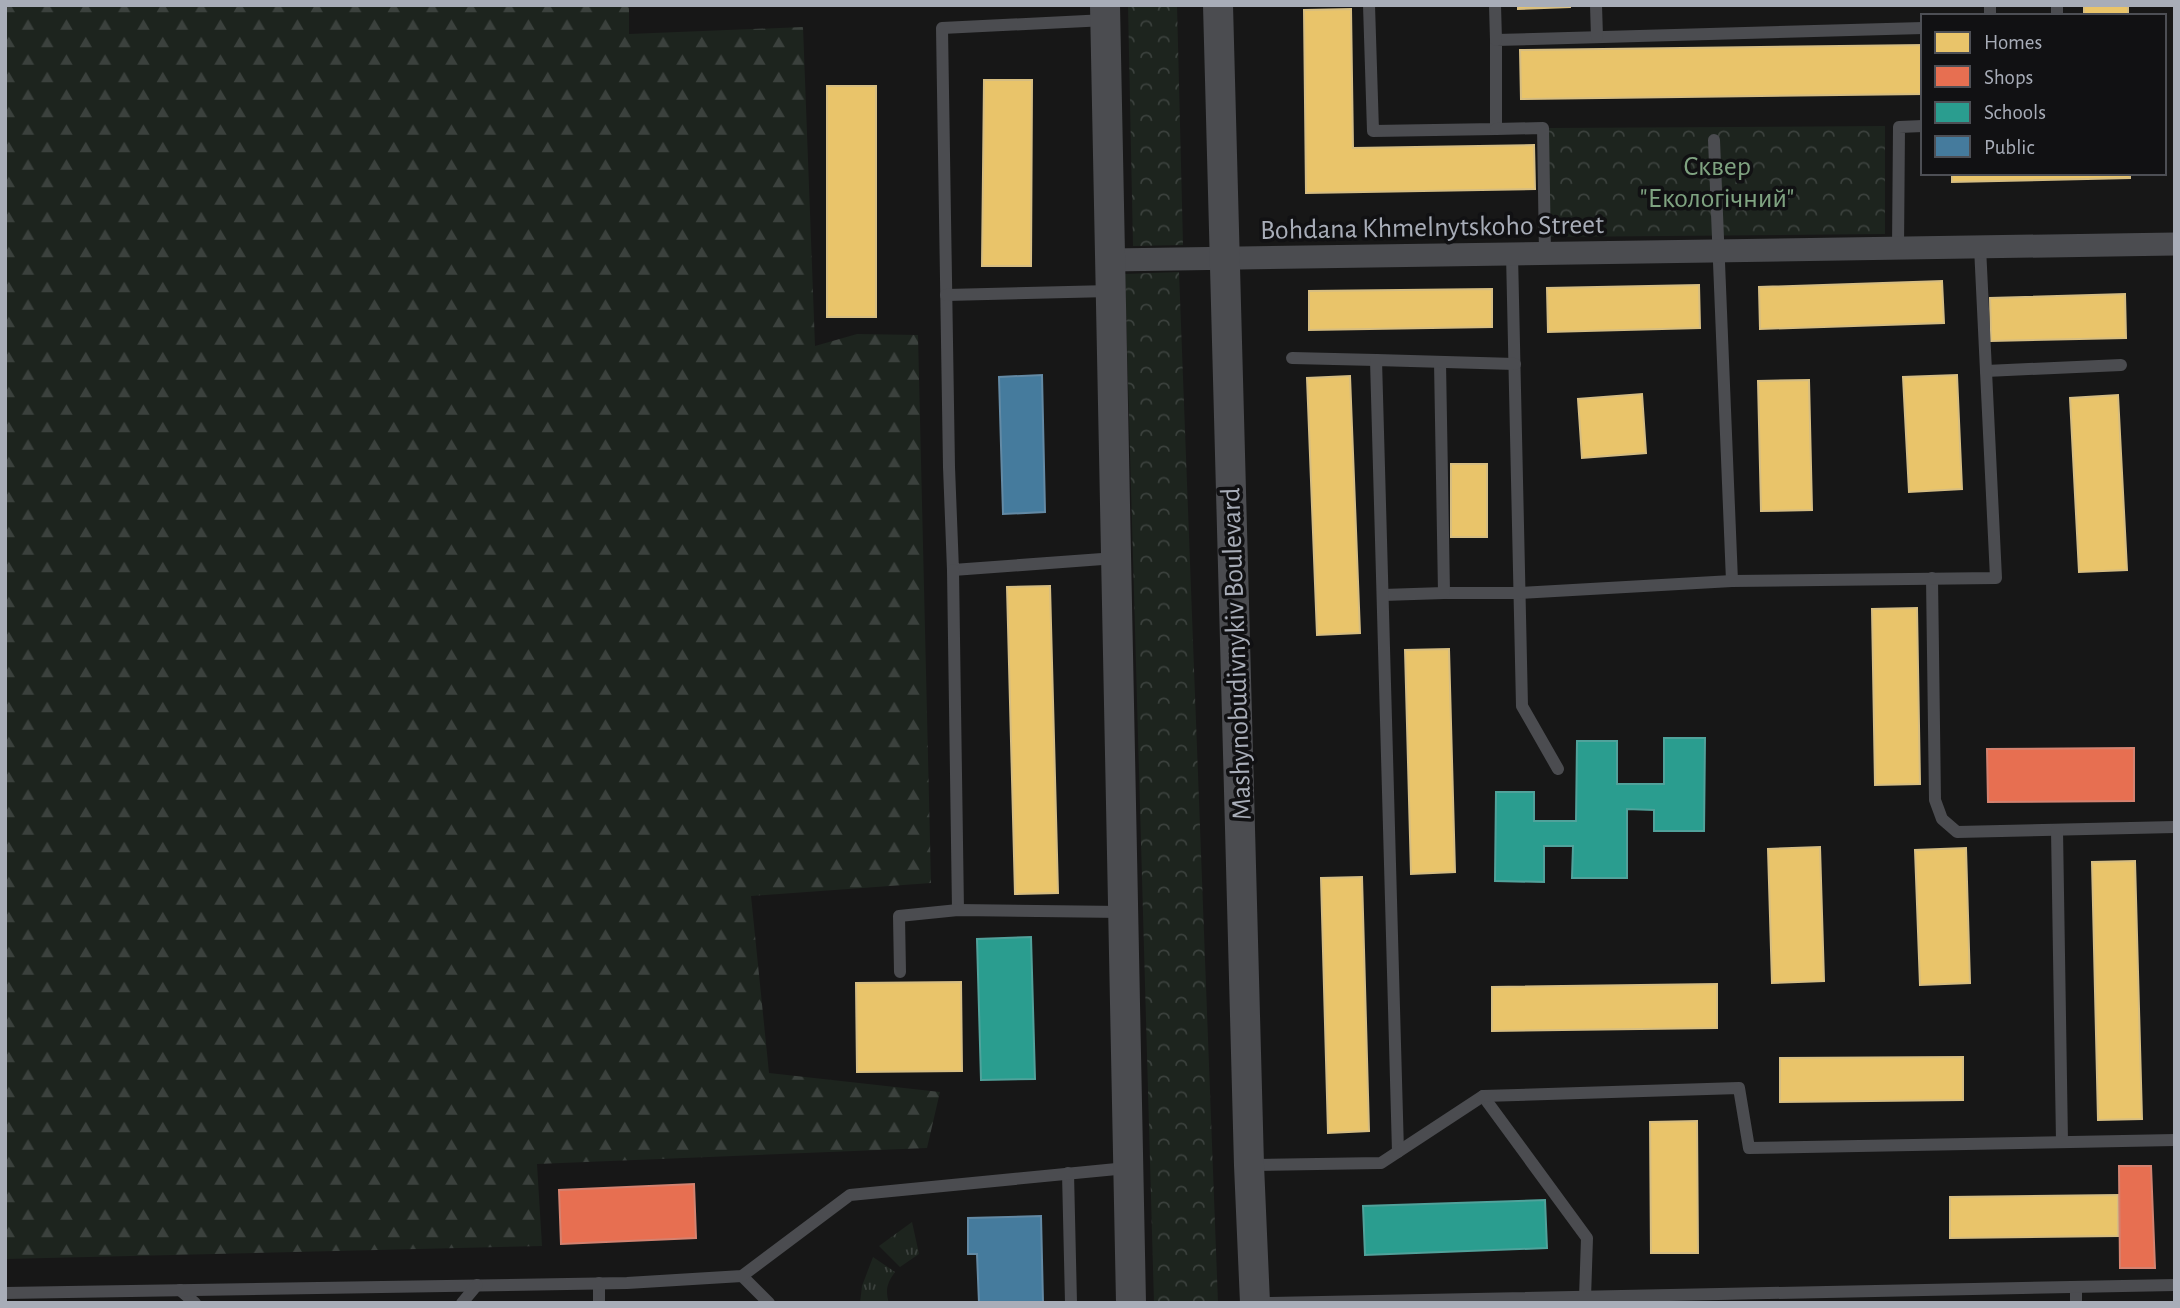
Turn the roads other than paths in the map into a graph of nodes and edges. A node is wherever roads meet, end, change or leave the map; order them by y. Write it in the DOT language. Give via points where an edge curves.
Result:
graph roads {
  1 [pos="1218,5"];
  2 [pos="1369,5"];
  3 [pos="1495,5"];
  4 [pos="1596,5"];
  5 [pos="1105,13"];
  6 [pos="1921,28"];
  7 [pos="1597,37"];
  8 [pos="1496,40"];
  9 [pos="1921,126"];
  10 [pos="1496,129"];
  11 [pos="1714,140"];
  12 [pos="2175,244"];
  13 [pos="1980,247"];
  14 [pos="1898,248"];
  15 [pos="1717,251"];
  16 [pos="1512,254"];
  17 [pos="1545,254"];
  18 [pos="1224,259"];
  19 [pos="1111,260"];
  20 [pos="1111,291"];
  21 [pos="946,295"];
  22 [pos="1292,358"];
  23 [pos="1376,360"];
  24 [pos="1440,362"];
  25 [pos="1515,364"];
  26 [pos="2121,365"];
  27 [pos="1986,371"];
  28 [pos="1116,558"];
  29 [pos="953,570"];
  30 [pos="1932,578"];
  31 [pos="1732,581"];
  32 [pos="1444,593"];
  33 [pos="1519,593"];
  34 [pos="1383,595"];
  35 [pos="1558,769"];
  36 [pos="2175,827"];
  37 [pos="2057,830"];
  38 [pos="958,910"];
  39 [pos="1123,912"];
  40 [pos="900,972"];
  41 [pos="1483,1096"];
  42 [pos="2175,1140"];
  43 [pos="2062,1142"];
  44 [pos="1398,1153"];
  45 [pos="1249,1165"];
  46 [pos="1127,1168"];
  47 [pos="1068,1173"];
  48 [pos="741,1276"];
  49 [pos="599,1283"];
  50 [pos="477,1285"];
  51 [pos="2175,1285"];
  52 [pos="2076,1287"];
  53 [pos="180,1290"];
  54 [pos="5,1293"];
  55 [pos="1948,1296"];
  56 [pos="1585,1298"];
  57 [pos="1625,1299"];
  58 [pos="1387,1301"];
  59 [pos="195,1303"];
  60 [pos="462,1303"];
  61 [pos="599,1303"];
  62 [pos="769,1303"];
  63 [pos="1071,1303"];
  64 [pos="1131,1303"];
  65 [pos="1255,1303"];
  66 [pos="1269,1303"];
  67 [pos="2076,1303"];
  1 -- 18 [label="street, Mashynobudivnykiv Boulevard"];
  2 -- 10 [label="lane" via="1373,131"];
  3 -- 8 [label="lane"];
  4 -- 7 [label="lane"];
  5 -- 19 [label="street"];
  5 -- 21 [label="lane" via="942,28"];
  6 -- 7 [label="lane"];
  7 -- 8 [label="lane"];
  8 -- 10 [label="lane"];
  9 -- 14 [label="lane" via="1899,127"];
  10 -- 17 [label="lane" via="1544,128"];
  11 -- 15 [label="lane"];
  12 -- 13 [label="street, Bohdana Khmelnytskoho Street"];
  13 -- 14 [label="street, Bohdana Khmelnytskoho Street"];
  13 -- 27 [label="lane"];
  14 -- 15 [label="street, Bohdana Khmelnytskoho Street"];
  15 -- 17 [label="street, Bohdana Khmelnytskoho Street"];
  15 -- 31 [label="lane"];
  16 -- 17 [label="street, Bohdana Khmelnytskoho Street"];
  16 -- 18 [label="street, Bohdana Khmelnytskoho Street"];
  16 -- 25 [label="lane"];
  18 -- 19 [label="street, Bohdana Khmelnytskoho Street"];
  18 -- 45 [label="street, Mashynobudivnykiv Boulevard"];
  19 -- 20 [label="street"];
  20 -- 21 [label="lane"];
  20 -- 28 [label="street"];
  21 -- 29 [label="lane"];
  22 -- 23 [label="lane"];
  23 -- 24 [label="lane"];
  23 -- 34 [label="lane"];
  24 -- 25 [label="lane"];
  24 -- 32 [label="lane"];
  25 -- 33 [label="lane"];
  26 -- 27 [label="lane"];
  27 -- 30 [label="lane" via="1996,578"];
  28 -- 29 [label="lane"];
  28 -- 39 [label="street"];
  29 -- 38 [label="lane"];
  30 -- 31 [label="lane"];
  30 -- 37 [label="lane" via="1935,800 1942,819 1957,832"];
  31 -- 33 [label="lane"];
  32 -- 33 [label="lane"];
  32 -- 34 [label="lane"];
  33 -- 35 [label="lane" via="1522,706"];
  34 -- 44 [label="lane"];
  36 -- 37 [label="lane"];
  37 -- 43 [label="lane"];
  38 -- 39 [label="lane"];
  38 -- 40 [label="lane" via="899,916"];
  39 -- 46 [label="street"];
  41 -- 43 [label="lane" via="1739,1088 1749,1148"];
  41 -- 44 [label="lane"];
  41 -- 56 [label="lane" via="1587,1238"];
  42 -- 43 [label="lane"];
  44 -- 45 [label="lane" via="1381,1163"];
  45 -- 65 [label="street, Mashynobudivnykiv Boulevard"];
  46 -- 47 [label="lane"];
  46 -- 64 [label="street"];
  47 -- 48 [label="lane" via="850,1195"];
  47 -- 63 [label="lane"];
  48 -- 49 [label="lane"];
  48 -- 62 [label="lane"];
  49 -- 50 [label="lane"];
  49 -- 61 [label="lane"];
  50 -- 53 [label="lane"];
  50 -- 60 [label="lane"];
  51 -- 52 [label="lane"];
  52 -- 55 [label="lane"];
  52 -- 67 [label="lane"];
  53 -- 54 [label="lane"];
  53 -- 59 [label="lane"];
  55 -- 57 [label="lane"];
  56 -- 57 [label="lane"];
  56 -- 58 [label="lane"];
  58 -- 66 [label="lane"];
}
